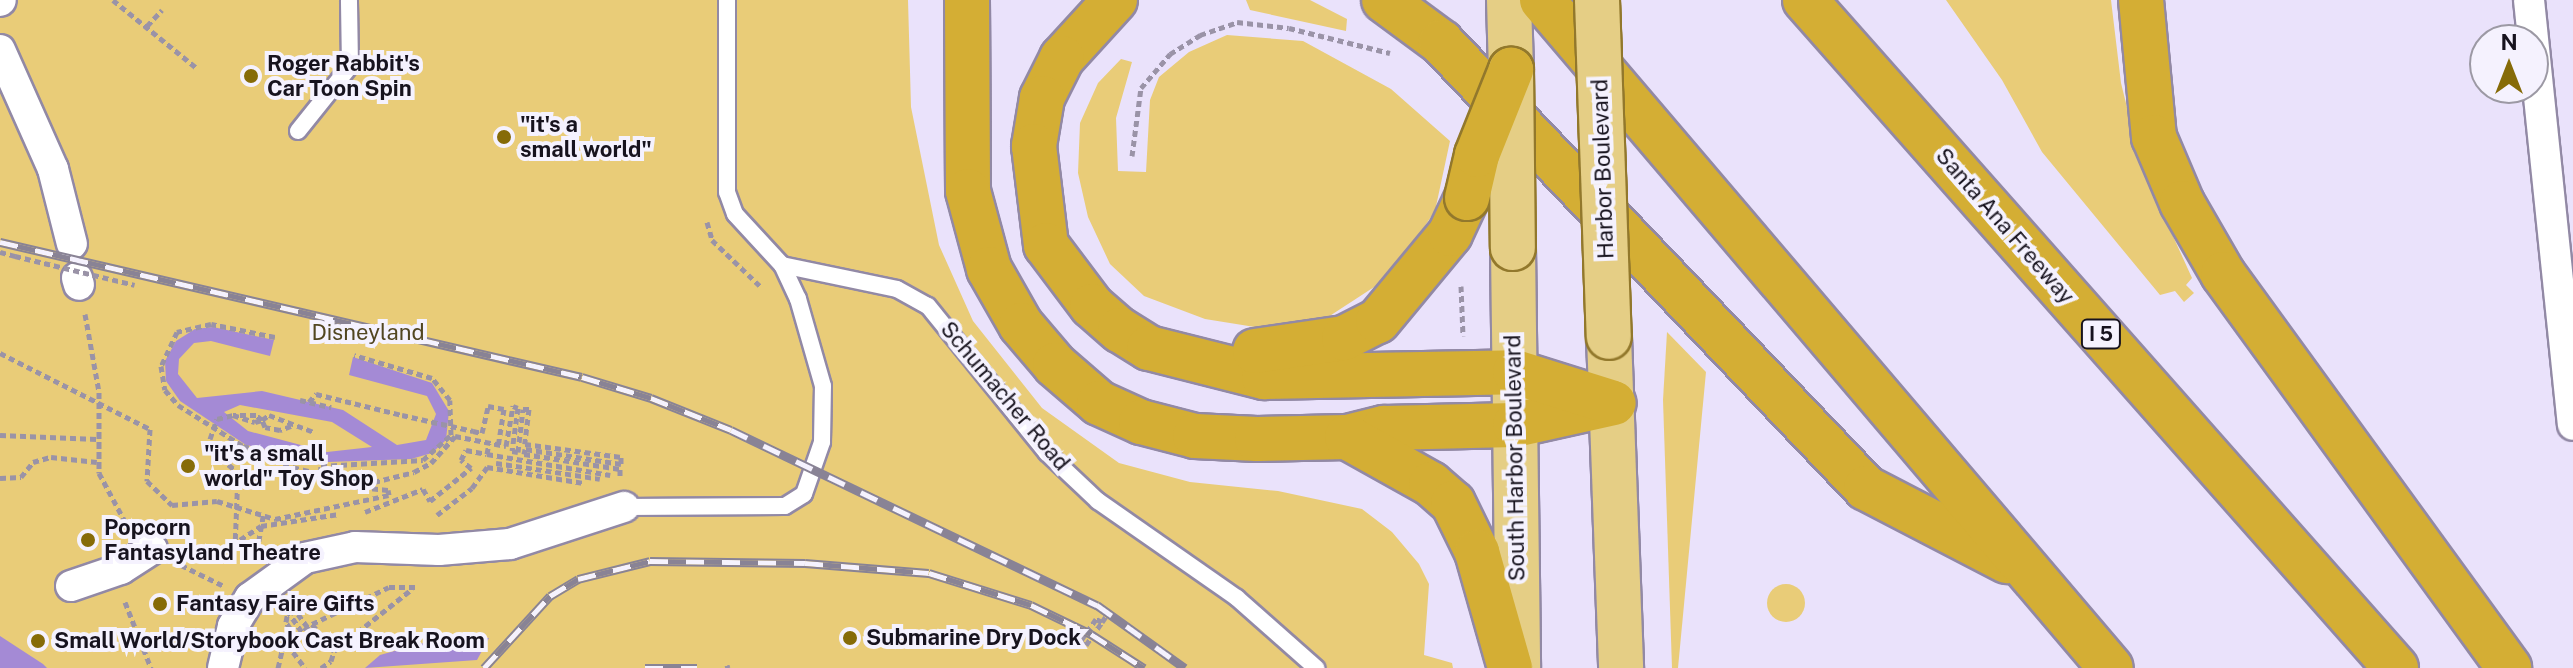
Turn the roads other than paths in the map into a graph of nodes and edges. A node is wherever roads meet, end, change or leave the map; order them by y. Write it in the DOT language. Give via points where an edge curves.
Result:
graph roads {
  1 [pos="349,0"];
  2 [pos="727,0"];
  3 [pos="967,0"];
  4 [pos="1115,0"];
  5 [pos="1509,0"];
  6 [pos="1542,0"];
  7 [pos="1597,0"];
  8 [pos="1805,0"];
  9 [pos="2141,0"];
  10 [pos="2529,0"];
  11 [pos="1398,10"];
  12 [pos="0,50"];
  13 [pos="1511,70"];
  14 [pos="298,131"];
  15 [pos="72,244"];
  16 [pos="2564,245"];
  17 [pos="782,265"];
  18 [pos="1224,365"];
  19 [pos="1515,372"];
  20 [pos="1614,403"];
  21 [pos="1515,425"];
  22 [pos="2573,425"];
  23 [pos="1347,437"];
  24 [pos="624,507"];
  25 [pos="152,549"];
  26 [pos="2027,572"];
  27 [pos="71,586"];
  28 [pos="223,668"];
  29 [pos="1316,668"];
  30 [pos="1510,668"];
  31 [pos="1518,668"];
  32 [pos="1621,668"];
  33 [pos="2111,668"];
  34 [pos="2396,668"];
  35 [pos="2509,668"];
  1 -- 14 [label="lane" via="350,66"];
  2 -- 17 [label="lane" via="727,192 735,214"];
  3 -- 23 [label="highway" via="968,191 989,269 1021,325 1055,365 1099,403 1141,422 1195,436"];
  4 -- 18 [label="highway" via="1062,58 1042,98 1034,146 1046,245 1092,306 1120,330 1149,348"];
  5 -- 13 [label="main road"];
  6 -- 26 [label="highway"];
  7 -- 20 [label="main road, Harbor Boulevard, bridge"];
  8 -- 34 [label="highway, Santa Ana Freeway / I 5"];
  9 -- 35 [label="highway" via="2154,137 2182,203 2223,274"];
  10 -- 16 [label="street"];
  11 -- 26 [label="highway" via="1441,42 1866,488"];
  12 -- 15 [label="street" via="53,169"];
  13 -- 18 [label="highway, bridge" via="1450,234 1378,321 1344,338 1260,349"];
  13 -- 19 [label="main road, South Harbor Boulevard, bridge"];
  16 -- 22 [label="street"];
  17 -- 24 [label="lane" via="817,352 823,386 822,442 804,494 769,509"];
  17 -- 29 [label="lane, Schumacher Road" via="897,289 928,306 1047,453 1098,501 1237,598"];
  18 -- 19 [label="highway" via="1264,377"];
  19 -- 20 [label="highway"];
  19 -- 21 [label="main road, South Harbor Boulevard"];
  20 -- 21 [label="highway"];
  20 -- 32 [label="main road"];
  21 -- 23 [label="highway" via="1384,428"];
  21 -- 31 [label="main road, South Harbor Boulevard"];
  23 -- 30 [label="highway" via="1431,484 1453,503 1477,552"];
  24 -- 28 [label="street" via="510,544 422,535 329,550 288,567 250,598 233,626"];
  25 -- 27 [label="street" via="121,569"];
  26 -- 33 [label="highway"];
}
